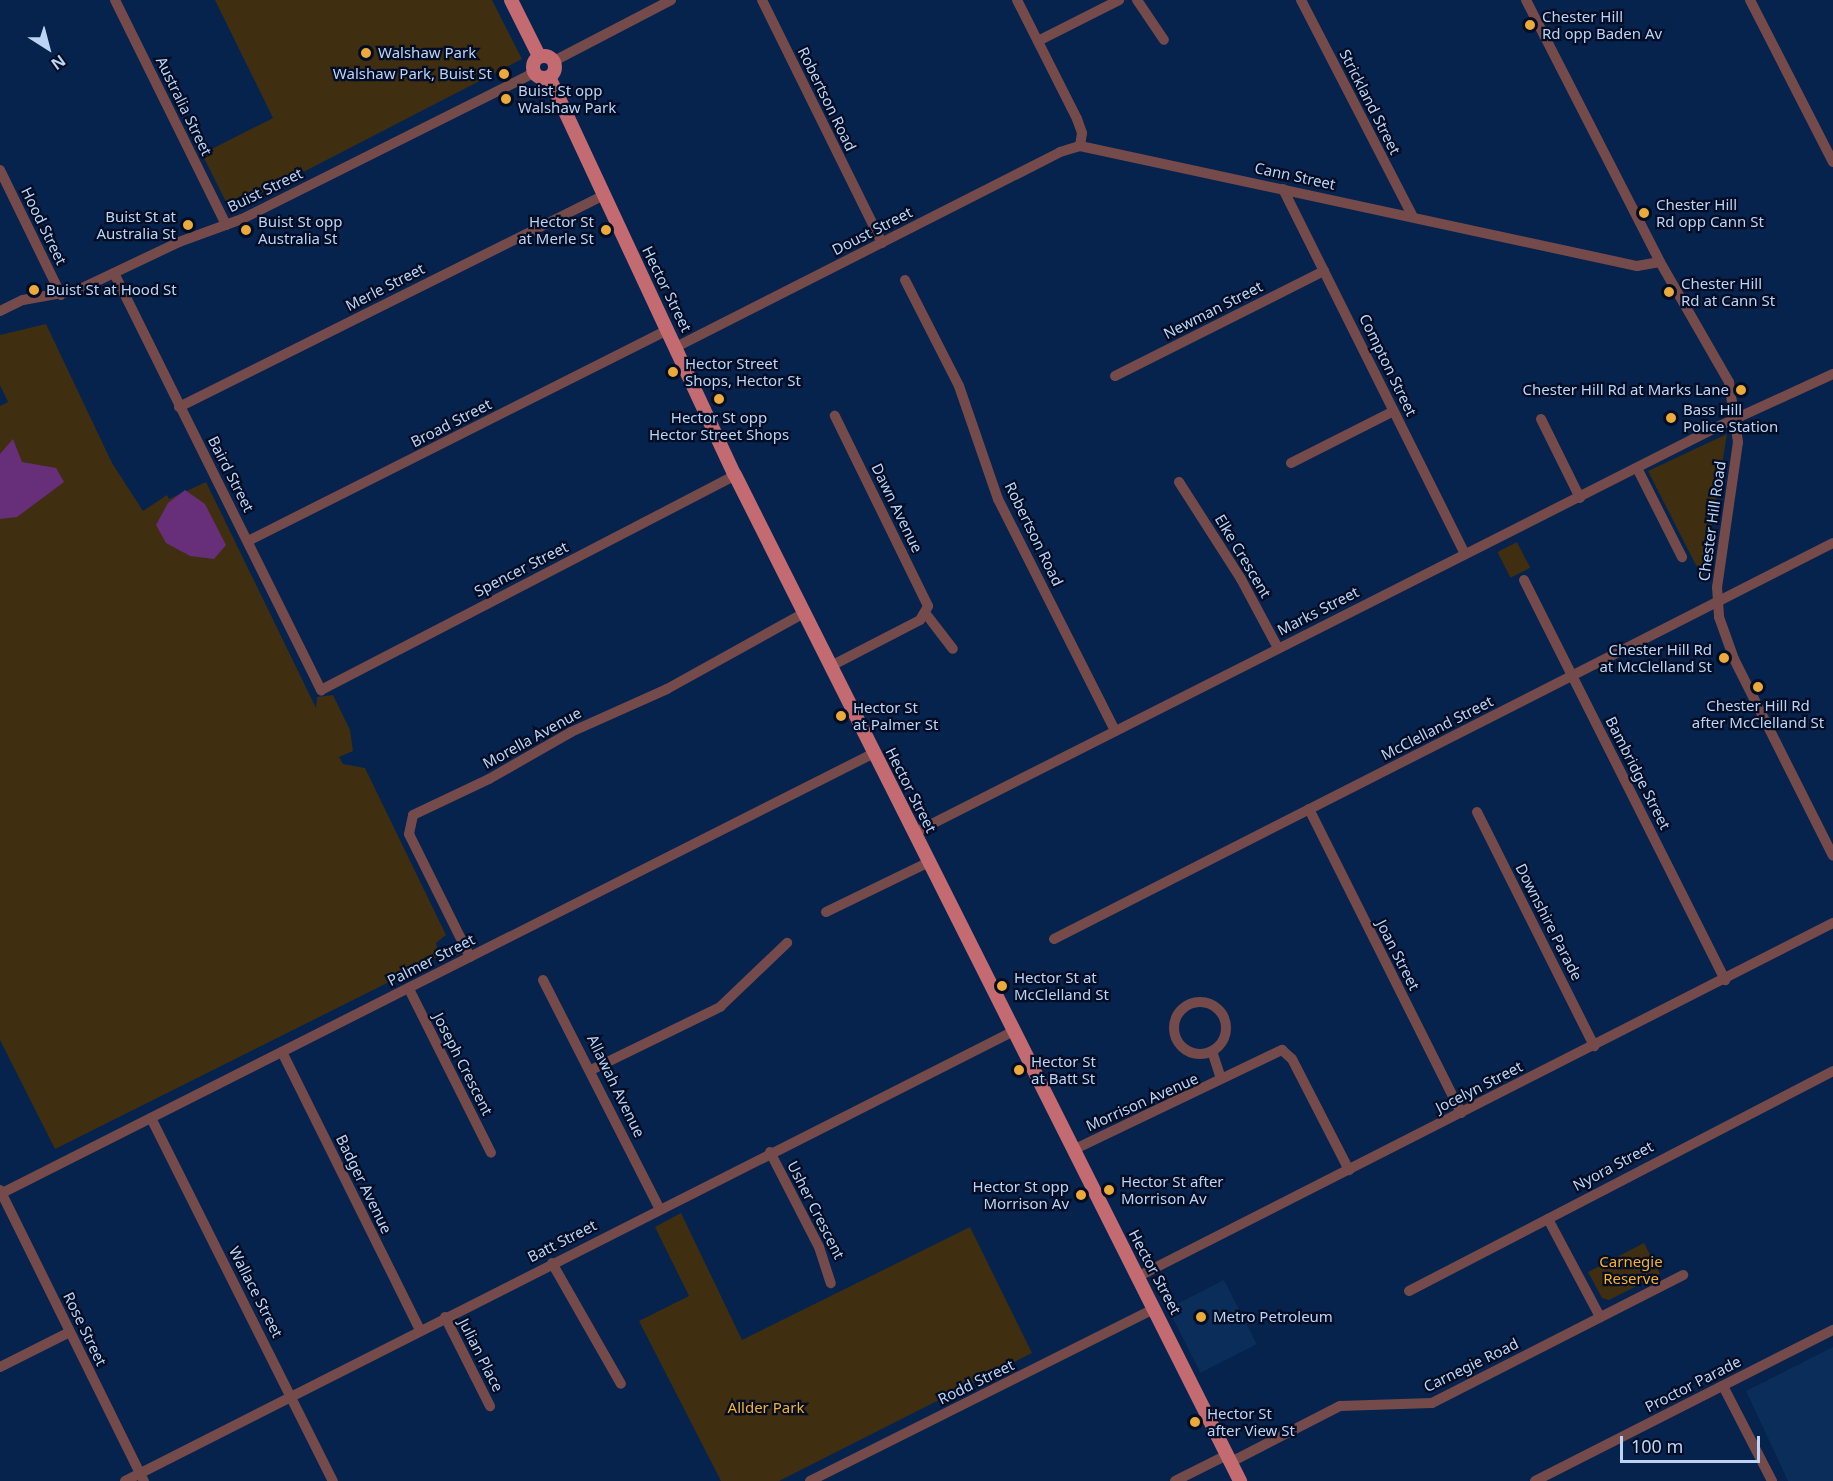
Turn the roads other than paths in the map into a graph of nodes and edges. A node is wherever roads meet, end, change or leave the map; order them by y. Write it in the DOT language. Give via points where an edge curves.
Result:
graph roads {
  1 [pos="115,0"];
  2 [pos="511,0"];
  3 [pos="671,0"];
  4 [pos="762,0"];
  5 [pos="1017,0"];
  6 [pos="1119,0"];
  7 [pos="1137,0"];
  8 [pos="1301,0"];
  9 [pos="1526,0"];
  10 [pos="1750,0"];
  11 [pos="1164,40"];
  12 [pos="1038,41"];
  13 [pos="539,56"];
  14 [pos="554,62"];
  15 [pos="534,73"];
  16 [pos="549,76"];
  17 [pos="1080,146"];
  18 [pos="1833,162"];
  19 [pos="0,170"];
  20 [pos="1283,189"];
  21 [pos="604,195"];
  22 [pos="1413,217"];
  23 [pos="226,225"];
  24 [pos="882,243"];
  25 [pos="1660,262"];
  26 [pos="1324,272"];
  27 [pos="114,273"];
  28 [pos="905,280"];
  29 [pos="61,295"];
  30 [pos="0,311"];
  31 [pos="667,330"];
  32 [pos="678,346"];
  33 [pos="1833,374"];
  34 [pos="1115,376"];
  35 [pos="179,407"];
  36 [pos="1394,411"];
  37 [pos="835,416"];
  38 [pos="1541,419"];
  39 [pos="1737,421"];
  40 [pos="1291,463"];
  41 [pos="1637,468"];
  42 [pos="735,475"];
  43 [pos="1179,482"];
  44 [pos="1580,498"];
  45 [pos="248,541"];
  46 [pos="1833,543"];
  47 [pos="1465,554"];
  48 [pos="1682,557"];
  49 [pos="1524,580"];
  50 [pos="1717,602"];
  51 [pos="804,613"];
  52 [pos="926,614"];
  53 [pos="1278,648"];
  54 [pos="954,649"];
  55 [pos="831,666"];
  56 [pos="1573,675"];
  57 [pos="321,690"];
  58 [pos="1115,731"];
  59 [pos="874,753"];
  60 [pos="1309,809"];
  61 [pos="1477,812"];
  62 [pos="914,832"];
  63 [pos="1833,856"];
  64 [pos="929,862"];
  65 [pos="826,912"];
  66 [pos="1833,923"];
  67 [pos="1054,939"];
  68 [pos="787,943"];
  69 [pos="470,957"];
  70 [pos="543,980"];
  71 [pos="1725,980"];
  72 [pos="409,989"];
  73 [pos="1014,1031"];
  74 [pos="1594,1046"];
  75 [pos="1212,1051"];
  76 [pos="282,1052"];
  77 [pos="591,1070"];
  78 [pos="1833,1071"];
  79 [pos="1221,1078"];
  80 [pos="1461,1113"];
  81 [pos="151,1118"];
  82 [pos="1073,1150"];
  83 [pos="770,1152"];
  84 [pos="491,1153"];
  85 [pos="1349,1170"];
  86 [pos="1,1192"];
  87 [pos="659,1208"];
  88 [pos="1548,1219"];
  89 [pos="552,1263"];
  90 [pos="1683,1275"];
  91 [pos="1139,1276"];
  92 [pos="831,1283"];
  93 [pos="1409,1291"];
  94 [pos="1155,1308"];
  95 [pos="445,1317"];
  96 [pos="1600,1317"];
  97 [pos="420,1330"];
  98 [pos="1833,1330"];
  99 [pos="70,1332"];
  100 [pos="0,1367"];
  101 [pos="621,1384"];
  102 [pos="1723,1386"];
  103 [pos="291,1395"];
  104 [pos="490,1406"];
  105 [pos="1229,1458"];
  106 [pos="142,1477"];
  107 [pos="125,1481"];
  108 [pos="333,1481"];
  109 [pos="810,1481"];
  110 [pos="1175,1481"];
  111 [pos="1240,1481"];
  112 [pos="1535,1481"];
  113 [pos="1772,1481"];
  1 -- 23 [label="street, Australia Street"];
  2 -- 13 [label="main road"];
  3 -- 14 [label="street"];
  4 -- 24 [label="street, Robertson Road"];
  5 -- 12 [label="street"];
  6 -- 12 [label="street"];
  7 -- 11 [label="street"];
  8 -- 22 [label="street, Strickland Street"];
  9 -- 25 [label="street, Chester Hill Road"];
  10 -- 18 [label="street"];
  12 -- 17 [label="street" via="1077,119"];
  13 -- 14 [label="main road"];
  13 -- 15 [label="main road" via="533,65"];
  14 -- 16 [label="main road"];
  15 -- 16 [label="main road"];
  15 -- 23 [label="street, Buist Street"];
  16 -- 21 [label="main road, Hector Street"];
  17 -- 20 [label="street, Cann Street"];
  17 -- 24 [label="street, Doust Street" via="1060,152"];
  19 -- 29 [label="street, Hood Street"];
  20 -- 22 [label="street, Cann Street"];
  20 -- 26 [label="street, Compton Street"];
  21 -- 31 [label="main road, Hector Street"];
  21 -- 35 [label="street, Merle Street"];
  22 -- 25 [label="street, Cann Street" via="1637,266"];
  23 -- 27 [label="street, Buist Street"];
  24 -- 32 [label="street, Doust Street"];
  25 -- 39 [label="street, Chester Hill Road" via="1720,362"];
  26 -- 34 [label="street, Newman Street"];
  26 -- 36 [label="street, Compton Street"];
  27 -- 29 [label="street, Buist Street"];
  27 -- 35 [label="street, Baird Street"];
  28 -- 58 [label="street, Robertson Road" via="959,386 998,499"];
  29 -- 30 [label="street, Buist Street" via="23,300"];
  31 -- 32 [label="main road, Hector Street"];
  31 -- 45 [label="street, Broad Street"];
  32 -- 42 [label="main road, Hector Street"];
  33 -- 39 [label="street, Marks Street"];
  35 -- 45 [label="street, Baird Street"];
  36 -- 40 [label="street"];
  36 -- 47 [label="street, Compton Street"];
  37 -- 52 [label="street, Dawn Avenue" via="926,600"];
  38 -- 44 [label="street"];
  39 -- 41 [label="street, Marks Street"];
  39 -- 50 [label="street, Chester Hill Road"];
  41 -- 44 [label="street, Marks Street"];
  41 -- 48 [label="street"];
  42 -- 51 [label="main road, Hector Street"];
  42 -- 57 [label="street, Spencer Street"];
  43 -- 53 [label="street, Elke Crescent" via="1242,579"];
  44 -- 47 [label="street, Marks Street"];
  45 -- 57 [label="street, Baird Street"];
  46 -- 50 [label="street, McClelland Street"];
  47 -- 53 [label="street, Marks Street"];
  49 -- 56 [label="street, Bambridge Street"];
  50 -- 56 [label="street, McClelland Street"];
  50 -- 63 [label="street, Chester Hill Road" via="1734,658"];
  51 -- 55 [label="main road, Hector Street"];
  51 -- 69 [label="street, Morella Avenue" via="667,689 571,732 489,779 414,814 408,834"];
  52 -- 54 [label="street, Dawn Avenue"];
  52 -- 55 [label="street"];
  53 -- 58 [label="street, Marks Street"];
  55 -- 59 [label="main road, Hector Street"];
  56 -- 60 [label="street, McClelland Street"];
  56 -- 71 [label="street, Bambridge Street"];
  58 -- 62 [label="street, Marks Street"];
  59 -- 62 [label="main road, Hector Street"];
  59 -- 69 [label="street, Palmer Street"];
  60 -- 67 [label="street, McClelland Street"];
  60 -- 80 [label="street, Joan Street"];
  61 -- 74 [label="street, Downshire Parade"];
  62 -- 64 [label="main road, Hector Street"];
  64 -- 65 [label="street"];
  64 -- 73 [label="main road, Hector Street"];
  66 -- 71 [label="street, Jocelyn Street"];
  68 -- 77 [label="street" via="720,1007"];
  69 -- 72 [label="street, Palmer Street"];
  70 -- 77 [label="street, Allawah Avenue"];
  71 -- 74 [label="street, Jocelyn Street"];
  72 -- 76 [label="street, Palmer Street"];
  72 -- 84 [label="street, Joseph Crescent"];
  73 -- 82 [label="main road, Hector Street"];
  73 -- 83 [label="street, Batt Street"];
  74 -- 80 [label="street, Jocelyn Street"];
  75 -- 75 [label="street, Morrison Avenue" via="1195,1053 1177,1039 1175,1022 1189,1005 1211,1004 1224,1016 1224,1038"];
  75 -- 79 [label="street, Morrison Avenue"];
  76 -- 81 [label="street, Palmer Street"];
  76 -- 97 [label="street, Badger Avenue"];
  77 -- 87 [label="street, Allawah Avenue"];
  78 -- 88 [label="street, Nyora Street"];
  79 -- 82 [label="street, Morrison Avenue" via="1208,1089"];
  79 -- 85 [label="street, Morrison Avenue" via="1278,1051 1288,1053"];
  80 -- 85 [label="street, Jocelyn Street"];
  81 -- 86 [label="street, Palmer Street"];
  81 -- 103 [label="street, Wallace Street"];
  82 -- 91 [label="main road, Hector Street"];
  83 -- 87 [label="street, Batt Street"];
  83 -- 92 [label="street, Usher Crescent" via="819,1247"];
  85 -- 91 [label="street, Jocelyn Street"];
  86 -- 99 [label="street, Rose Street"];
  87 -- 89 [label="street, Batt Street"];
  88 -- 93 [label="street, Nyora Street"];
  88 -- 96 [label="street"];
  89 -- 95 [label="street, Batt Street"];
  89 -- 101 [label="street"];
  90 -- 96 [label="street, Carnegie Road"];
  91 -- 94 [label="main road, Hector Street"];
  94 -- 105 [label="main road, Hector Street"];
  94 -- 109 [label="street, Rodd Street"];
  95 -- 97 [label="street, Batt Street"];
  95 -- 104 [label="street, Julian Place"];
  96 -- 105 [label="street, Carnegie Road" via="1432,1403 1340,1407"];
  97 -- 103 [label="street, Batt Street"];
  98 -- 102 [label="street, Proctor Parade"];
  99 -- 100 [label="street"];
  99 -- 106 [label="street, Rose Street"];
  102 -- 112 [label="street, Proctor Parade"];
  102 -- 113 [label="street"];
  103 -- 106 [label="street, Batt Street"];
  103 -- 108 [label="street, Wallace Street"];
  105 -- 110 [label="street, Carnegie Road"];
  105 -- 111 [label="main road, Hector Street"];
  106 -- 107 [label="street, Batt Street"];
}
